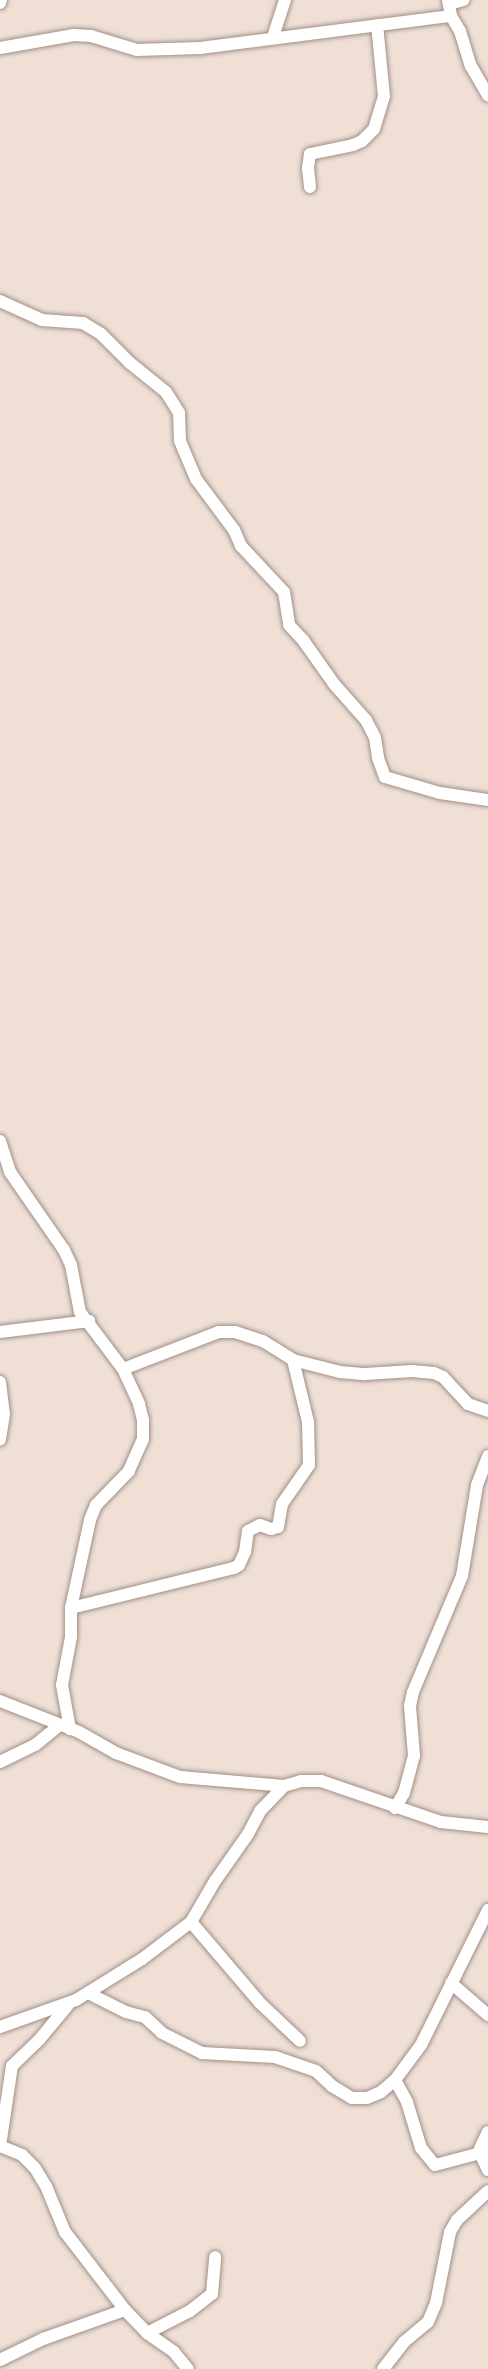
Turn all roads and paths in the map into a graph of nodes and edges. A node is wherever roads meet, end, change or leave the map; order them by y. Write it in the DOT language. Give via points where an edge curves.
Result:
graph roads {
  1 [pos="285,0"];
  2 [pos="463,0"];
  3 [pos="449,7"];
  4 [pos="377,25"];
  5 [pos="273,37"];
  6 [pos="0,48"];
  7 [pos="488,96"];
  8 [pos="310,187"];
  9 [pos="0,301"];
  10 [pos="488,800"];
  11 [pos="0,1141"];
  12 [pos="4,1171"];
  13 [pos="89,1321"];
  14 [pos="0,1332"];
  15 [pos="293,1360"];
  16 [pos="123,1368"];
  17 [pos="0,1382"];
  18 [pos="488,1411"];
  19 [pos="0,1440"];
  20 [pos="488,1456"];
  21 [pos="71,1608"];
  22 [pos="0,1701"];
  23 [pos="65,1727"];
  24 [pos="0,1762"];
  25 [pos="284,1786"];
  26 [pos="395,1808"];
  27 [pos="488,1828"];
  28 [pos="488,1910"];
  29 [pos="191,1922"];
  30 [pos="451,1983"];
  31 [pos="88,1993"];
  32 [pos="70,2003"];
  33 [pos="488,2015"];
  34 [pos="0,2027"];
  35 [pos="300,2042"];
  36 [pos="395,2080"];
  37 [pos="488,2132"];
  38 [pos="0,2146"];
  39 [pos="482,2152"];
  40 [pos="488,2170"];
  41 [pos="488,2191"];
  42 [pos="215,2257"];
  43 [pos="124,2310"];
  44 [pos="147,2333"];
  45 [pos="0,2360"];
  46 [pos="188,2369"];
  47 [pos="383,2369"];
  1 -- 5 [label="street"];
  2 -- 3 [label="street"];
  3 -- 4 [label="street"];
  3 -- 7 [label="street" via="471,66"];
  4 -- 5 [label="street"];
  4 -- 8 [label="street" via="384,96 377,121 363,141 310,154"];
  5 -- 6 [label="street" via="200,48 137,50 92,36 74,35"];
  9 -- 10 [label="street" via="42,320 83,324 101,334 166,392 179,413 180,441 196,479 234,530 241,546 284,592 289,625 366,720 385,777 440,793"];
  11 -- 12 [label="street"];
  12 -- 13 [label="street" via="64,1250 71,1265 80,1312"];
  13 -- 14 [label="street"];
  13 -- 16 [label="street"];
  15 -- 16 [label="street" via="263,1341 235,1332 219,1332"];
  15 -- 18 [label="street" via="340,1372 434,1374 443,1377 468,1404"];
  15 -- 21 [label="street" via="308,1422 309,1465 282,1504 278,1527 260,1525 248,1531 245,1552 234,1568"];
  16 -- 21 [label="street" via="140,1404 143,1439 129,1472 96,1505"];
  17 -- 19 [label="street" via="4,1414"];
  20 -- 26 [label="street" via="477,1485 462,1576 413,1692 410,1706 414,1756 404,1793"];
  21 -- 23 [label="street" via="71,1637 62,1685"];
  22 -- 23 [label="street"];
  23 -- 24 [label="street"];
  23 -- 25 [label="street" via="116,1753 180,1777"];
  25 -- 26 [label="street" via="321,1781"];
  25 -- 29 [label="street" via="260,1811"];
  26 -- 27 [label="street" via="441,1822"];
  28 -- 30 [label="street"];
  29 -- 31 [label="street"];
  29 -- 35 [label="street" via="253,1995"];
  30 -- 33 [label="street"];
  30 -- 36 [label="street" via="422,2045"];
  31 -- 32 [label="street"];
  31 -- 36 [label="street" via="145,2017 162,2033 202,2053 275,2057 304,2065 352,2097 367,2098"];
  32 -- 34 [label="street"];
  32 -- 38 [label="street" via="12,2066"];
  36 -- 39 [label="street" via="407,2102 421,2148 435,2165"];
  37 -- 39 [label="street"];
  38 -- 43 [label="street" via="22,2155 35,2168 65,2232"];
  39 -- 40 [label="street"];
  41 -- 47 [label="street" via="450,2232 436,2303 428,2322 404,2342"];
  42 -- 44 [label="street" via="212,2294"];
  43 -- 44 [label="street"];
  43 -- 45 [label="street" via="43,2339"];
  44 -- 46 [label="street" via="174,2352"];
}
